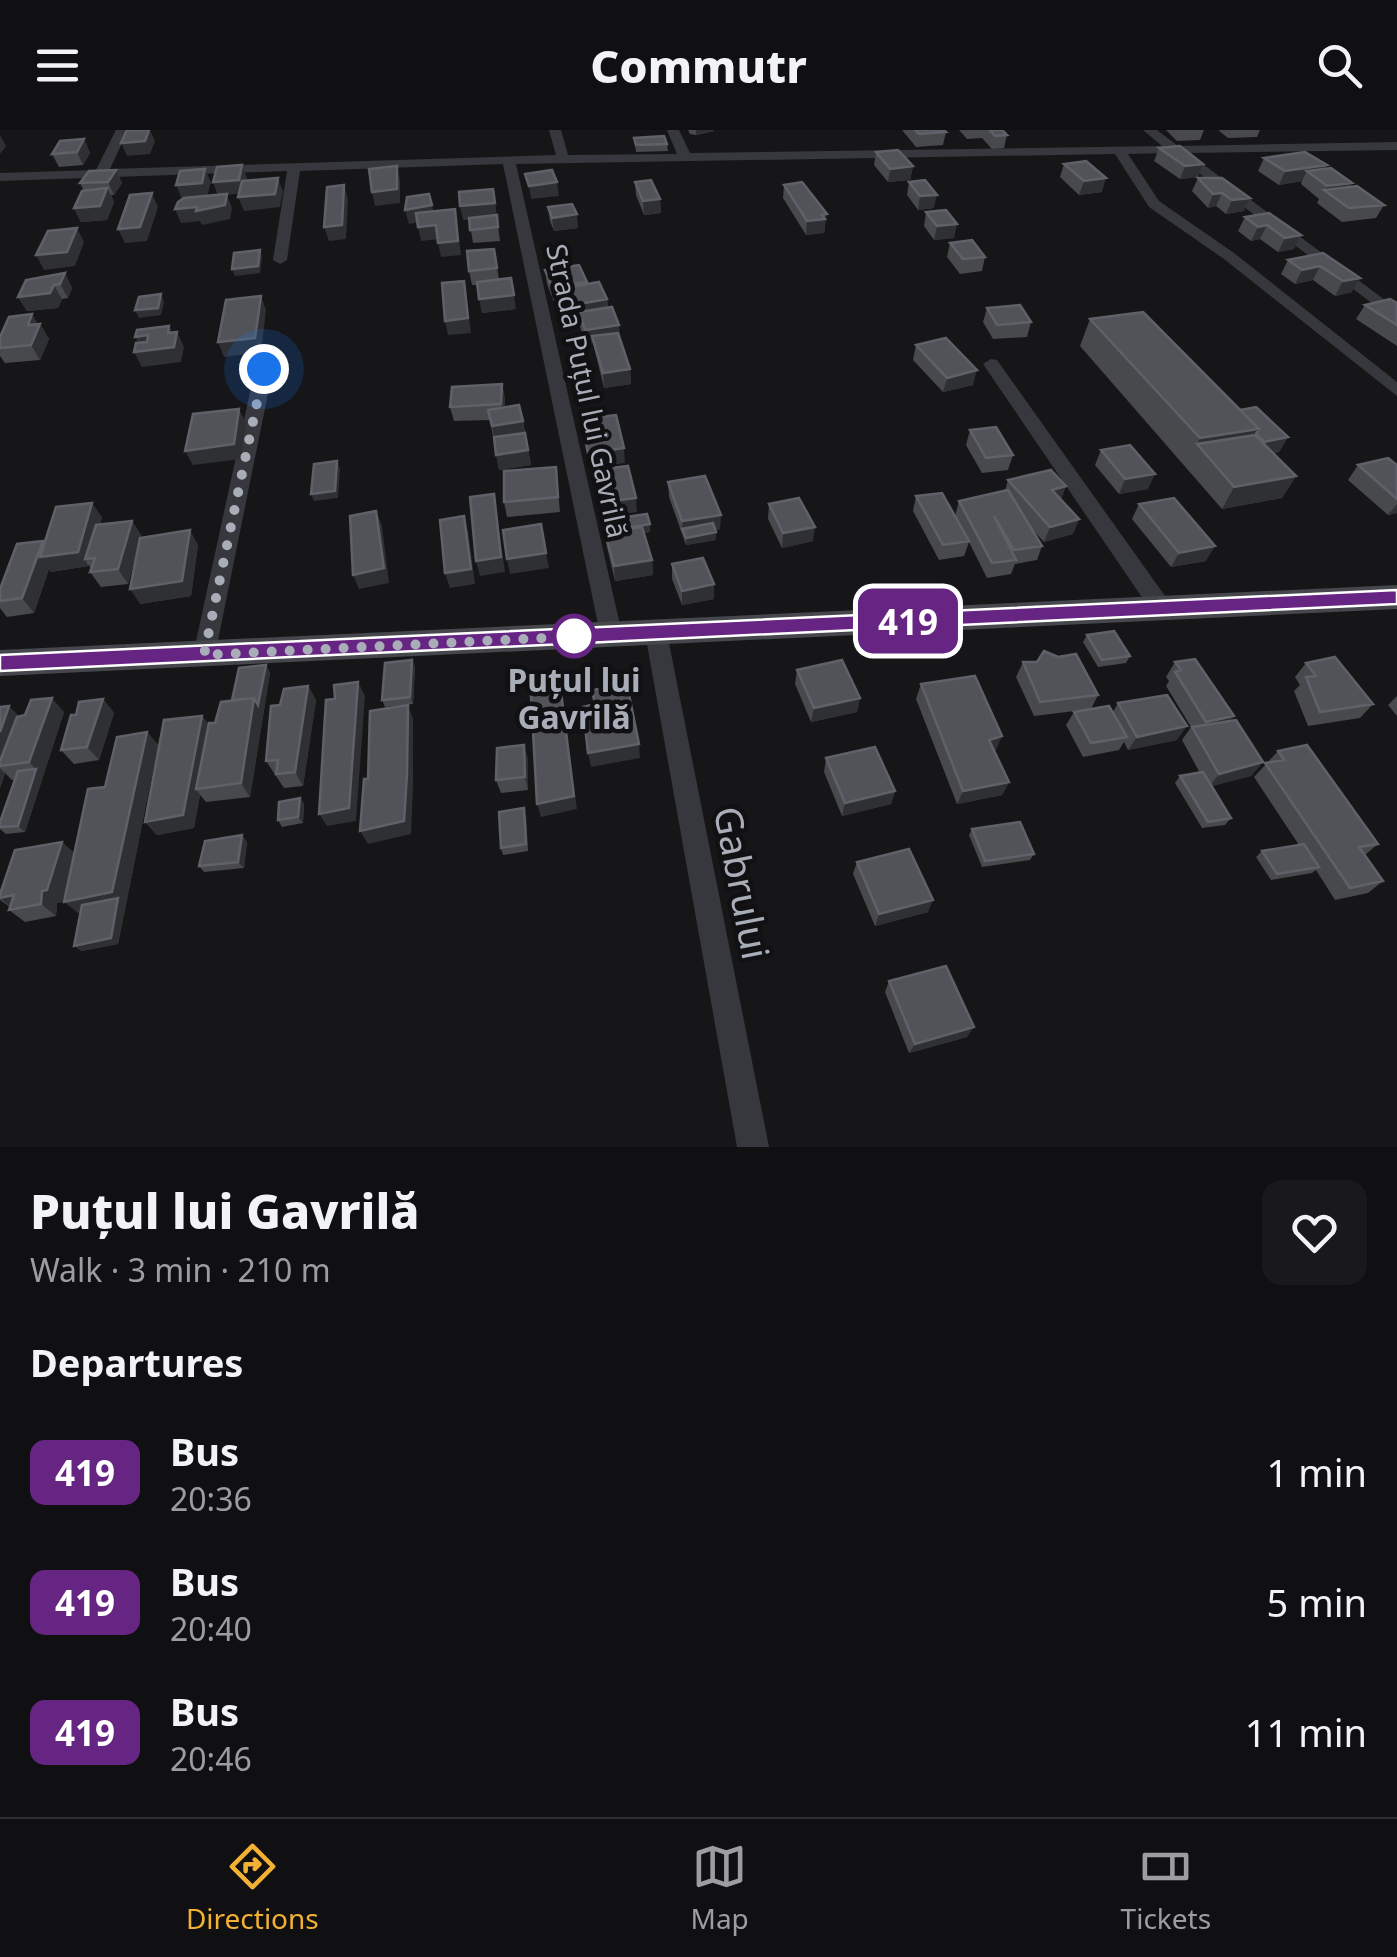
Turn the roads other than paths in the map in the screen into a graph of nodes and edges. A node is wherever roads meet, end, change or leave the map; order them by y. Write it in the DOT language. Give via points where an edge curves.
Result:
graph roads {
  1 [pos="122,130"];
  2 [pos="555,130"];
  3 [pos="674,130"];
  4 [pos="1149,130"];
  5 [pos="1261,130"];
  6 [pos="1282,145"];
  7 [pos="1397,146"];
  8 [pos="1171,148"];
  9 [pos="1118,149"];
  10 [pos="685,157"];
  11 [pos="563,159"];
  12 [pos="509,160"];
  13 [pos="294,167"];
  14 [pos="101,174"];
  15 [pos="0,177"];
  16 [pos="280,260"];
  17 [pos="1397,317"];
  18 [pos="990,364"];
  19 [pos="264,369"];
  20 [pos="1397,391"];
  21 [pos="1397,597"];
  22 [pos="1162,609"];
  23 [pos="656,632"];
  24 [pos="611,634"];
  25 [pos="204,655"];
  26 [pos="0,663"];
  27 [pos="754,1147"];
  1 -- 14 [label="street"];
  2 -- 11 [label="street"];
  3 -- 10 [label="street"];
  4 -- 8 [label="street"];
  5 -- 6 [label="street"];
  6 -- 7 [label="street"];
  6 -- 8 [label="street"];
  8 -- 9 [label="street"];
  8 -- 17 [label="street"];
  9 -- 10 [label="street" via="961,146"];
  9 -- 20 [label="street" via="1154,204"];
  10 -- 11 [label="street"];
  11 -- 12 [label="street"];
  12 -- 13 [label="street"];
  12 -- 24 [label="street, Strada Puțul lui Gavrilă"];
  13 -- 14 [label="street"];
  13 -- 16 [label="street"];
  14 -- 15 [label="street"];
  18 -- 22 [label="street"];
  19 -- 25 [label="street"];
  21 -- 22 [label="main road"];
  22 -- 23 [label="main road"];
  23 -- 24 [label="main road"];
  23 -- 27 [label="street, Gabrului"];
  24 -- 25 [label="main road"];
  25 -- 26 [label="main road"];
}
